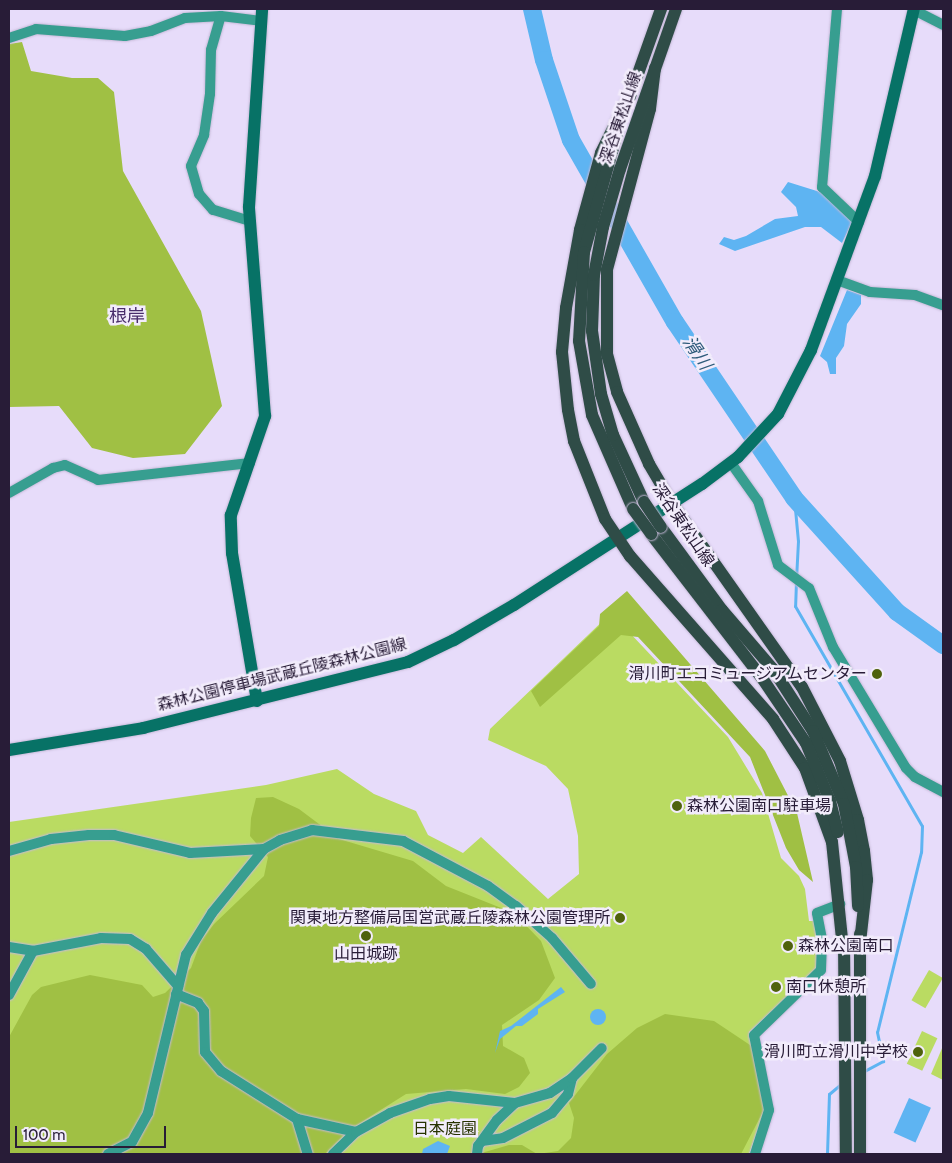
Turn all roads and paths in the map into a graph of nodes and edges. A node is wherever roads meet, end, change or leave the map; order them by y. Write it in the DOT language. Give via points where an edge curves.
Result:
graph roads {
  1 [pos="661,9"];
  2 [pos="676,9"];
  3 [pos="837,9"];
  4 [pos="914,9"];
  5 [pos="261,15"];
  6 [pos="221,16"];
  7 [pos="943,25"];
  8 [pos="9,38"];
  9 [pos="655,68"];
  10 [pos="632,92"];
  11 [pos="250,221"];
  12 [pos="859,222"];
  13 [pos="837,280"];
  14 [pos="943,305"];
  15 [pos="736,459"];
  16 [pos="250,463"];
  17 [pos="9,493"];
  18 [pos="672,503"];
  19 [pos="656,531"];
  20 [pos="616,537"];
  21 [pos="257,701"];
  22 [pos="9,750"];
  23 [pos="943,792"];
  24 [pos="264,849"];
  25 [pos="9,851"];
  26 [pos="840,904"];
  27 [pos="860,942"];
  28 [pos="9,947"];
  29 [pos="843,949"];
  30 [pos="33,951"];
  31 [pos="591,984"];
  32 [pos="177,990"];
  33 [pos="9,995"];
  34 [pos="602,1048"];
  35 [pos="572,1078"];
  36 [pos="515,1103"];
  37 [pos="297,1119"];
  38 [pos="356,1132"];
  39 [pos="482,1141"];
  40 [pos="108,1154"];
  41 [pos="308,1154"];
  42 [pos="333,1154"];
  43 [pos="477,1154"];
  44 [pos="755,1154"];
  45 [pos="846,1154"];
  46 [pos="860,1154"];
  1 -- 10 [label="main road, 深谷東松山線"];
  2 -- 9 [label="main road, 深谷東松山線"];
  3 -- 12 [label="street" via="822,187"];
  4 -- 7 [label="street"];
  4 -- 12 [label="street, 森林公園停車場武蔵丘陵森林公園線" via="888,130"];
  5 -- 6 [label="street"];
  5 -- 11 [label="street"];
  6 -- 8 [label="street" via="185,18 125,36 36,28"];
  6 -- 11 [label="street" via="211,50 210,94 204,135 192,160 193,182 213,210"];
  9 -- 18 [label="main road, 深谷東松山線" via="650,109 607,270 607,354 617,392 649,464"];
  9 -- 19 [label="main road, 深谷東松山線, bridge" via="603,227 594,275 592,317 601,394 613,435"];
  10 -- 19 [label="main road, 深谷東松山線, bridge" via="594,207 584,252 579,341 592,415 633,509"];
  10 -- 20 [label="main road, 深谷東松山線" via="601,153 580,230 562,352 574,441 596,500"];
  11 -- 16 [label="street" via="266,394 265,416"];
  12 -- 13 [label="street, 森林公園停車場武蔵丘陵森林公園線"];
  13 -- 14 [label="street" via="870,292 915,295"];
  13 -- 15 [label="street, 森林公園停車場武蔵丘陵森林公園線" via="811,350 774,420"];
  15 -- 18 [label="street, 森林公園停車場武蔵丘陵森林公園線"];
  15 -- 23 [label="street" via="758,500 778,565 809,588 833,647 906,768 915,778"];
  16 -- 17 [label="street" via="98,480 65,465 53,468"];
  16 -- 21 [label="street" via="235,496 231,532 245,642"];
  18 -- 20 [label="street, 森林公園停車場武蔵丘陵森林公園線"];
  18 -- 27 [label="main road, 深谷東松山線" via="802,687 840,761 864,851 867,880"];
  19 -- 27 [label="main road, 深谷東松山線" via="773,669 826,756 850,829"];
  19 -- 29 [label="main road, 深谷東松山線" via="768,686 814,761 830,801 842,854 846,921"];
  20 -- 21 [label="street, 森林公園停車場武蔵丘陵森林公園線" via="514,605 408,662"];
  20 -- 26 [label="main road, 深谷東松山線" via="773,719 797,752 827,822"];
  21 -- 22 [label="street, 森林公園停車場武蔵丘陵森林公園線" via="143,728"];
  24 -- 25 [label="street" via="190,853 114,835 89,835 51,839"];
  24 -- 31 [label="street" via="312,830 403,841 488,886 516,906 552,938"];
  24 -- 32 [label="street" via="196,938 186,955"];
  26 -- 29 [label="main road, 深谷東松山線"];
  26 -- 44 [label="street" via="817,913 822,939 821,970 754,1035 769,1110"];
  27 -- 46 [label="main road, 深谷東松山線"];
  28 -- 30 [label="street"];
  29 -- 45 [label="main road, 深谷東松山線"];
  30 -- 32 [label="street" via="102,938 130,939 146,949"];
  30 -- 33 [label="street"];
  32 -- 37 [label="street" via="198,1003 204,1011 205,1052 221,1071"];
  32 -- 40 [label="street" via="142,1128 132,1142"];
  34 -- 35 [label="street"];
  35 -- 36 [label="street" via="550,1093"];
  35 -- 39 [label="street" via="568,1094 552,1113 502,1138"];
  36 -- 38 [label="street" via="449,1096 430,1099 390,1113"];
  36 -- 39 [label="street" via="496,1120"];
  37 -- 38 [label="street"];
  37 -- 41 [label="street"];
  38 -- 42 [label="street"];
  39 -- 43 [label="street"];
}
